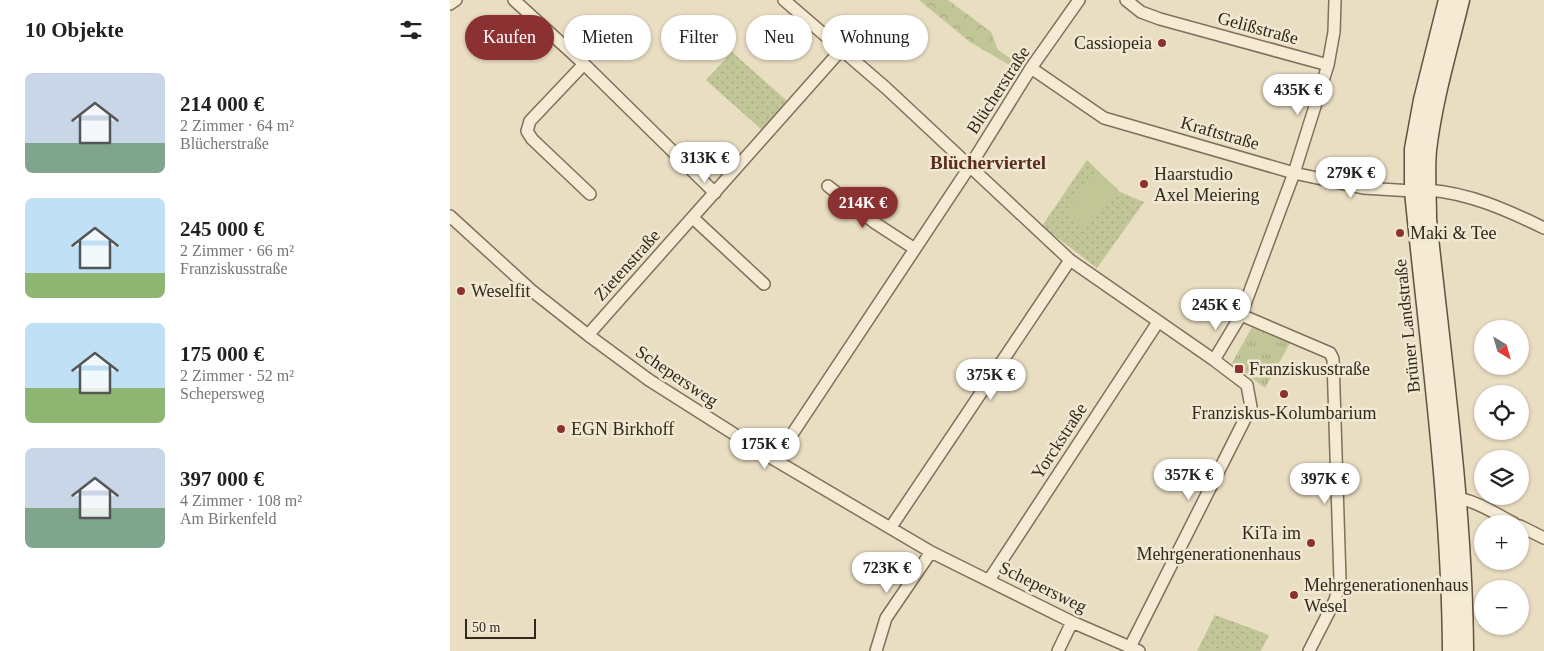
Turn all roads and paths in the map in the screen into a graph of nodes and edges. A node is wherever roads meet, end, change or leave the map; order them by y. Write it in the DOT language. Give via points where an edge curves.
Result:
graph roads {
  1 [pos="456,0"];
  2 [pos="514,0"];
  3 [pos="784,0"];
  4 [pos="1079,0"];
  5 [pos="1126,0"];
  6 [pos="1335,0"];
  7 [pos="1448,0"];
  8 [pos="1461,0"];
  9 [pos="450,4"];
  10 [pos="822,33"];
  11 [pos="832,60"];
  12 [pos="853,60"];
  13 [pos="584,64"];
  14 [pos="1328,66"];
  15 [pos="1031,68"];
  16 [pos="970,166"];
  17 [pos="1294,173"];
  18 [pos="828,186"];
  19 [pos="1420,191"];
  20 [pos="715,193"];
  21 [pos="590,194"];
  22 [pos="450,216"];
  23 [pos="693,218"];
  24 [pos="1544,228"];
  25 [pos="915,249"];
  26 [pos="1070,260"];
  27 [pos="764,284"];
  28 [pos="1241,315"];
  29 [pos="1158,322"];
  30 [pos="588,335"];
  31 [pos="1214,360"];
  32 [pos="774,460"];
  33 [pos="1451,499"];
  34 [pos="1497,515"];
  35 [pos="891,528"];
  36 [pos="1529,530"];
  37 [pos="1544,538"];
  38 [pos="931,552"];
  39 [pos="989,580"];
  40 [pos="1072,622"];
  41 [pos="1135,649"];
  42 [pos="876,651"];
  43 [pos="1058,651"];
  44 [pos="1310,651"];
  45 [pos="1451,651"];
  46 [pos="1465,651"];
  1 -- 9 [label="street"];
  2 -- 13 [label="street"];
  3 -- 10 [label="street"];
  4 -- 15 [label="street, Blücherstraße"];
  5 -- 14 [label="street, Gelißstraße" via="1141,12 1160,19"];
  6 -- 14 [label="street"];
  7 -- 19 [label="main road, Brüner Landstraße" via="1413,149"];
  8 -- 19 [label="main road, Brüner Landstraße" via="1435,103"];
  11 -- 20 [label="street, Zietenstraße"];
  12 -- 16 [label="street"];
  13 -- 20 [label="street"];
  13 -- 21 [label="street" via="530,121 527,131"];
  14 -- 17 [label="street"];
  15 -- 16 [label="street, Blücherstraße"];
  15 -- 17 [label="street, Kraftstraße" via="1104,118"];
  16 -- 25 [label="street, Blücherstraße"];
  16 -- 26 [label="street"];
  17 -- 19 [label="street, Kraftstraße" via="1363,188"];
  17 -- 28 [label="street"];
  18 -- 25 [label="street"];
  19 -- 24 [label="street, Kraftstraße" via="1448,192 1506,209"];
  19 -- 33 [label="main road, Brüner Landstraße"];
  20 -- 23 [label="street, Zietenstraße"];
  22 -- 30 [label="street, Schepersweg" via="531,290"];
  23 -- 27 [label="street"];
  23 -- 30 [label="street, Zietenstraße"];
  25 -- 32 [label="street, Blücherstraße"];
  26 -- 29 [label="street"];
  26 -- 35 [label="street"];
  28 -- 31 [label="street"];
  28 -- 44 [label="street" via="1330,353 1333,359 1340,580 1335,600"];
  29 -- 31 [label="street"];
  29 -- 39 [label="street, Yorckstraße"];
  30 -- 32 [label="street, Schepersweg" via="649,380"];
  31 -- 41 [label="street" via="1246,385 1251,407"];
  32 -- 35 [label="street, Schepersweg"];
  33 -- 34 [label="street" via="1474,504"];
  33 -- 45 [label="main road, Brüner Landstraße"];
  33 -- 46 [label="main road, Brüner Landstraße" via="1464,607"];
  35 -- 38 [label="street, Schepersweg"];
  36 -- 37 [label="street"];
  38 -- 39 [label="street, Schepersweg"];
  38 -- 42 [label="street" via="886,618"];
  39 -- 40 [label="street, Schepersweg"];
  40 -- 41 [label="street, Schepersweg"];
  40 -- 43 [label="street"];
}
